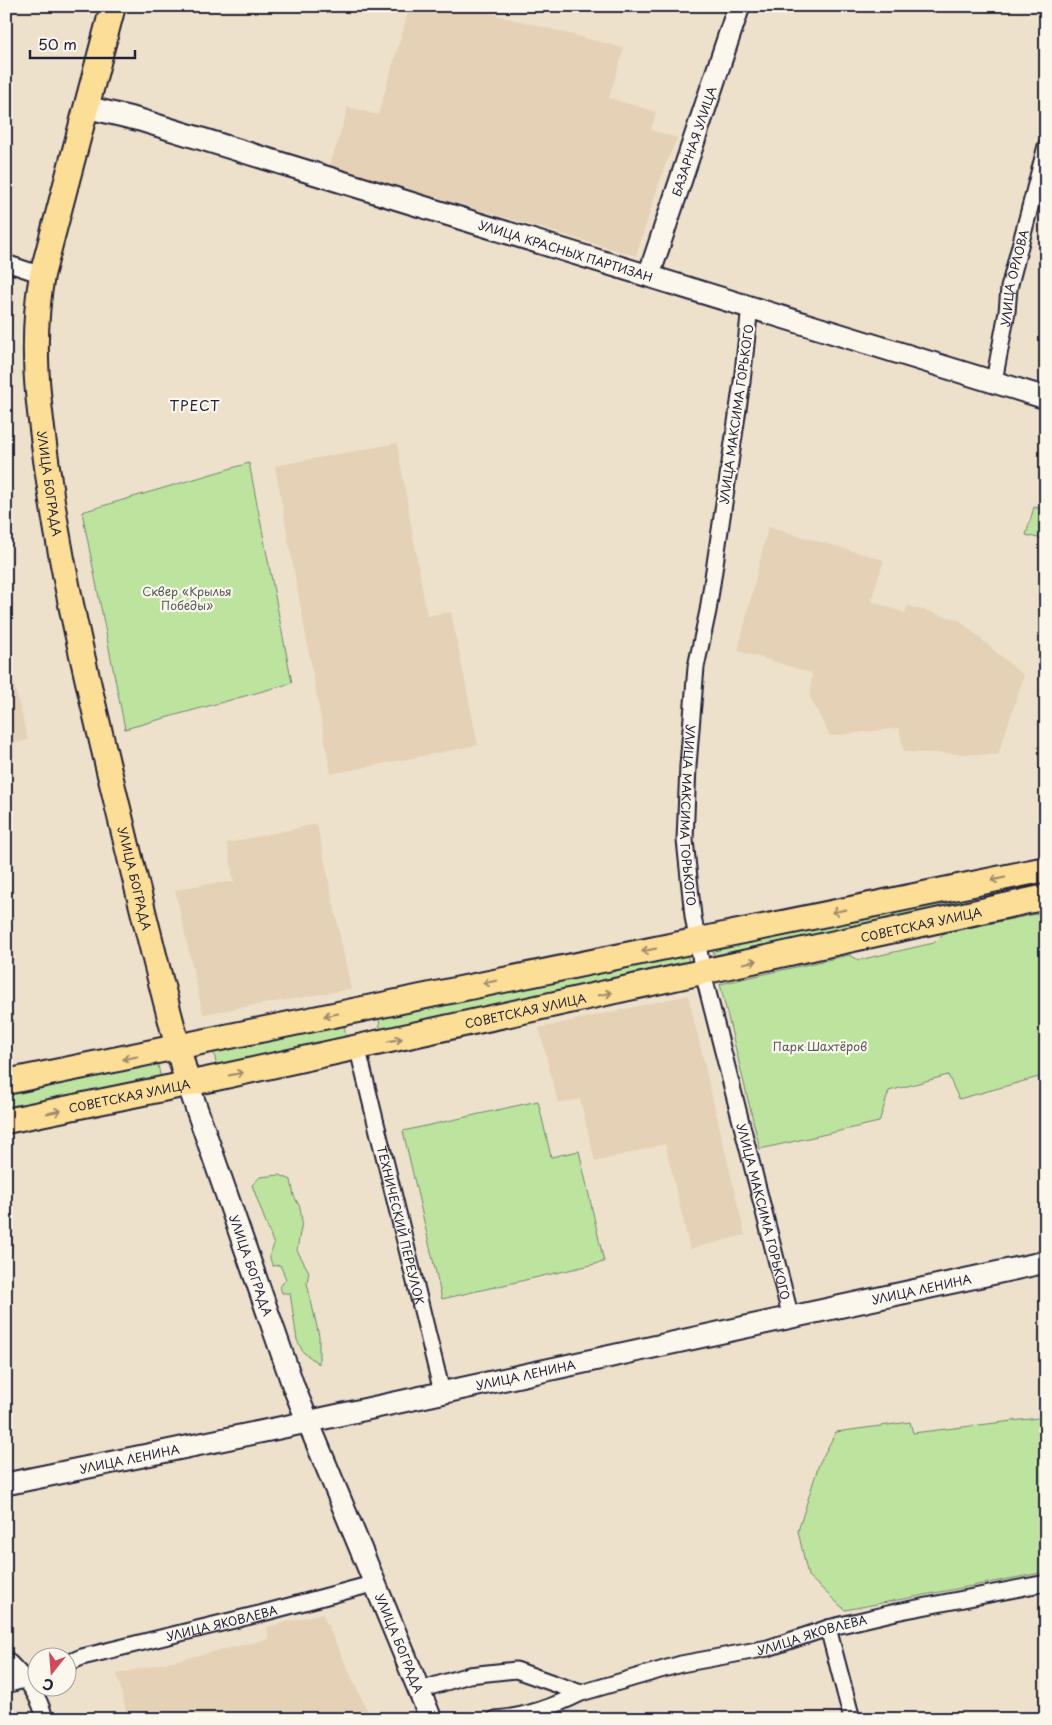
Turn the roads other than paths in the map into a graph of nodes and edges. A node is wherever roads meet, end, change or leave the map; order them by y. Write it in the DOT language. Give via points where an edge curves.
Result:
graph roads {
  1 [pos="113,6"];
  2 [pos="739,6"];
  3 [pos="86,107"];
  4 [pos="1046,146"];
  5 [pos="6,263"];
  6 [pos="42,275"];
  7 [pos="649,275"];
  8 [pos="750,306"];
  9 [pos="994,382"];
  10 [pos="1046,398"];
  11 [pos="1046,869"];
  12 [pos="1046,898"];
  13 [pos="697,940"];
  14 [pos="703,973"];
  15 [pos="178,1048"];
  16 [pos="360,1058"];
  17 [pos="6,1082"];
  18 [pos="188,1084"];
  19 [pos="6,1121"];
  20 [pos="1046,1262"];
  21 [pos="791,1318"];
  22 [pos="442,1392"];
  23 [pos="308,1422"];
  24 [pos="6,1484"];
  25 [pos="376,1583"];
  26 [pos="1046,1583"];
  27 [pos="828,1628"];
  28 [pos="6,1659"];
  29 [pos="78,1659"];
  30 [pos="28,1675"];
  31 [pos="28,1679"];
  32 [pos="6,1685"];
  33 [pos="420,1690"];
  34 [pos="581,1693"];
  35 [pos="40,1698"];
  36 [pos="46,1719"];
  37 [pos="431,1719"];
  38 [pos="495,1719"];
  39 [pos="852,1719"];
  1 -- 3 [label="main road, УЛИЦА БОГРАДА"];
  2 -- 7 [label="main road, БАЗАРНАЯ УЛИЦА"];
  3 -- 6 [label="main road, УЛИЦА БОГРАДА"];
  3 -- 7 [label="main road, УЛИЦА КРАСНЫХ ПАРТИЗАН" via="140,120"];
  4 -- 9 [label="street, УЛИЦА ОРЛОВА" via="1009,288"];
  5 -- 6 [label="street"];
  6 -- 15 [label="main road, УЛИЦА БОГРАДА" via="37,303 35,369 40,432 54,522 78,643"];
  7 -- 8 [label="main road, УЛИЦА КРАСНЫХ ПАРТИЗАН"];
  8 -- 9 [label="main road, УЛИЦА КРАСНЫХ ПАРТИЗАН"];
  8 -- 13 [label="street, УЛИЦА МАКСИМА ГОРЬКОГО" via="709,602 696,666 685,840"];
  9 -- 10 [label="main road, УЛИЦА КРАСНЫХ ПАРТИЗАН"];
  11 -- 13 [label="main road, one-way"];
  14 -- 12 [label="main road, СОВЕТСКАЯ УЛИЦА, one-way"];
  13 -- 14 [label="street, УЛИЦА МАКСИМА ГОРЬКОГО"];
  13 -- 15 [label="main road, one-way"];
  18 -- 14 [label="main road, СОВЕТСКАЯ УЛИЦА, one-way"];
  14 -- 21 [label="street, УЛИЦА МАКСИМА ГОРЬКОГО"];
  15 -- 17 [label="main road, one-way"];
  15 -- 18 [label="main road, УЛИЦА БОГРАДА"];
  16 -- 22 [label="street, ТЕХНИЧЕСКИЙ ПЕРЕУЛОК"];
  19 -- 18 [label="main road, СОВЕТСКАЯ УЛИЦА, one-way"];
  18 -- 23 [label="main road, УЛИЦА БОГРАДА"];
  20 -- 21 [label="main road, УЛИЦА ЛЕНИНА"];
  21 -- 22 [label="main road, УЛИЦА ЛЕНИНА"];
  22 -- 23 [label="main road, УЛИЦА ЛЕНИНА"];
  23 -- 24 [label="main road, УЛИЦА ЛЕНИНА"];
  23 -- 25 [label="main road, УЛИЦА БОГРАДА"];
  25 -- 29 [label="street, УЛИЦА ЯКОВЛЕВА"];
  25 -- 33 [label="main road, УЛИЦА БОГРАДА"];
  26 -- 27 [label="street, УЛИЦА ЯКОВЛЕВА"];
  27 -- 34 [label="street, УЛИЦА ЯКОВЛЕВА" via="768,1648 682,1664"];
  27 -- 39 [label="street"];
  28 -- 30 [label="street"];
  31 -- 32 [label="street"];
  33 -- 34 [label="street" via="469,1675 516,1670"];
  33 -- 37 [label="main road, УЛИЦА БОГРАДА"];
  34 -- 38 [label="street, УЛИЦА ЯКОВЛЕВА" via="539,1711"];
  35 -- 36 [label="street"];
}
